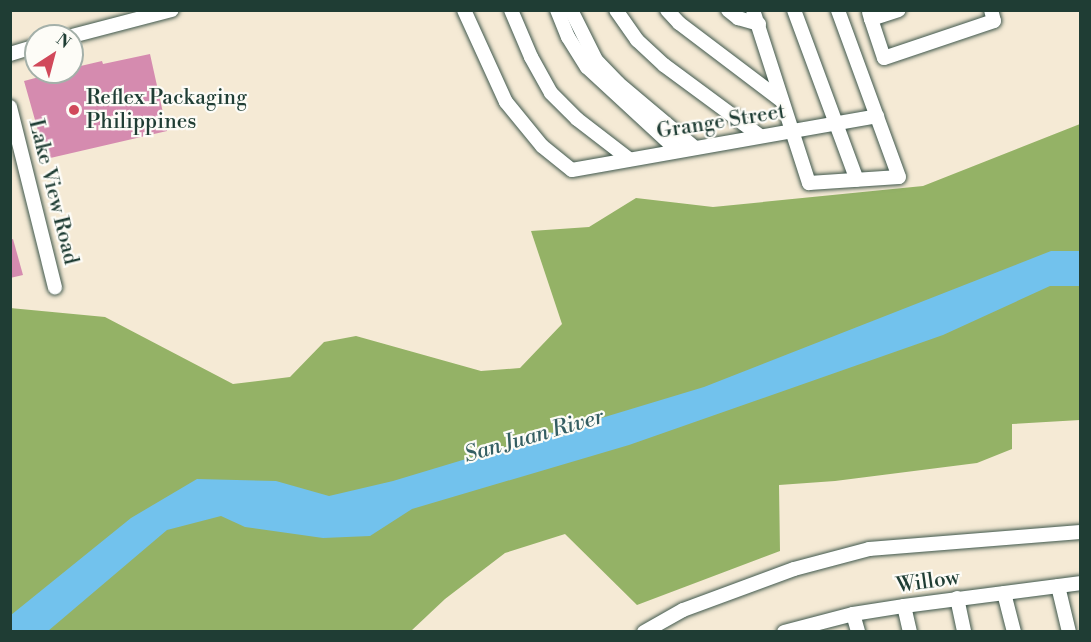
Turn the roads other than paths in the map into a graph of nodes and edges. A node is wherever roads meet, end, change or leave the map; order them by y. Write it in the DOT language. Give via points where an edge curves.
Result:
graph roads {
  1 [pos="172,10"];
  2 [pos="464,10"];
  3 [pos="511,10"];
  4 [pos="557,10"];
  5 [pos="570,10"];
  6 [pos="616,10"];
  7 [pos="667,10"];
  8 [pos="728,10"];
  9 [pos="794,10"];
  10 [pos="838,10"];
  11 [pos="899,10"];
  12 [pos="991,10"];
  13 [pos="870,15"];
  14 [pos="756,17"];
  15 [pos="84,33"];
  16 [pos="782,101"];
  17 [pos="10,107"];
  18 [pos="877,116"];
  19 [pos="836,124"];
  20 [pos="792,132"];
  21 [pos="759,135"];
  22 [pos="694,147"];
  23 [pos="677,150"];
  24 [pos="629,159"];
  25 [pos="857,180"];
  26 [pos="55,287"];
  27 [pos="1080,532"];
  28 [pos="1080,583"];
  29 [pos="1058,586"];
  30 [pos="1004,592"];
  31 [pos="957,598"];
  32 [pos="904,606"];
  33 [pos="853,614"];
  34 [pos="806,629"];
  35 [pos="644,632"];
  36 [pos="784,632"];
  37 [pos="858,632"];
  38 [pos="910,632"];
  39 [pos="964,632"];
  40 [pos="1014,632"];
  41 [pos="1069,632"];
  1 -- 15 [label="street"];
  2 -- 24 [label="street, Grange Street" via="506,102 542,146 572,170"];
  3 -- 24 [label="street" via="551,93 577,120"];
  4 -- 23 [label="street" via="587,67"];
  5 -- 22 [label="street" via="597,60 618,83"];
  6 -- 21 [label="street" via="637,40 664,65"];
  7 -- 16 [label="street"];
  8 -- 14 [label="street" via="738,18"];
  9 -- 19 [label="street"];
  10 -- 18 [label="street"];
  11 -- 13 [label="street"];
  12 -- 13 [label="street" via="994,21 884,58"];
  14 -- 16 [label="street"];
  16 -- 20 [label="street"];
  17 -- 26 [label="street, Lake View Road"];
  18 -- 19 [label="street, Grange Street"];
  18 -- 25 [label="street" via="899,177"];
  19 -- 20 [label="street, Grange Street"];
  19 -- 25 [label="street"];
  20 -- 21 [label="street, Grange Street"];
  20 -- 25 [label="street" via="809,183"];
  21 -- 22 [label="street, Grange Street"];
  22 -- 23 [label="street, Grange Street"];
  23 -- 24 [label="street, Grange Street"];
  27 -- 35 [label="street" via="869,549 794,569 683,610"];
  28 -- 29 [label="street, Willow"];
  29 -- 30 [label="street, Willow"];
  29 -- 41 [label="street"];
  30 -- 31 [label="street, Willow"];
  30 -- 40 [label="street"];
  31 -- 32 [label="street, Willow"];
  31 -- 39 [label="street"];
  32 -- 33 [label="street, Willow"];
  32 -- 38 [label="street"];
  33 -- 34 [label="street, Willow"];
  33 -- 37 [label="street"];
  34 -- 36 [label="street, Willow"];
}
